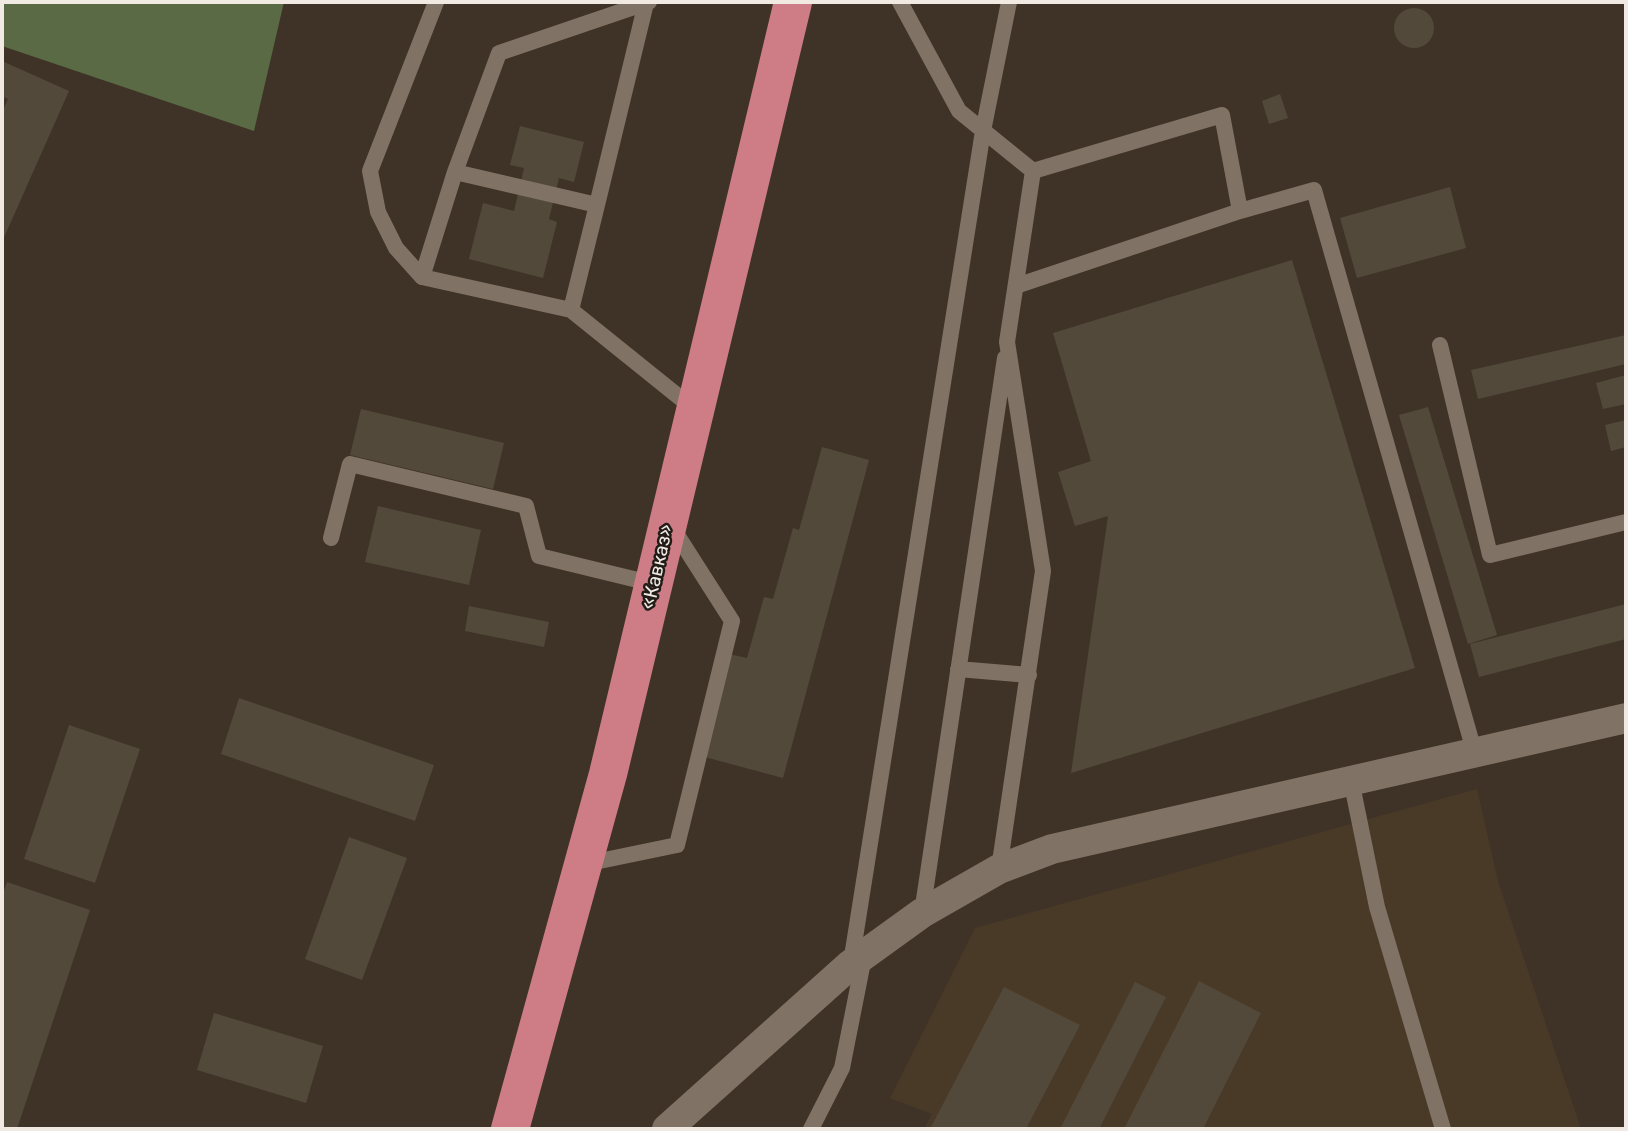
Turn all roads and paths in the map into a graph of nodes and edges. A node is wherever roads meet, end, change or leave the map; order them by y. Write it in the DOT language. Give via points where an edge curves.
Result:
graph roads {
  1 [pos="436,2"];
  2 [pos="648,2"];
  3 [pos="793,2"];
  4 [pos="900,2"];
  5 [pos="1009,2"];
  6 [pos="983,131"];
  7 [pos="1033,171"];
  8 [pos="455,172"];
  9 [pos="597,205"];
  10 [pos="1240,211"];
  11 [pos="422,277"];
  12 [pos="1016,286"];
  13 [pos="571,310"];
  14 [pos="1007,342"];
  15 [pos="1440,345"];
  16 [pos="695,410"];
  17 [pos="668,521"];
  18 [pos="1626,522"];
  19 [pos="331,538"];
  20 [pos="654,584"];
  21 [pos="958,669"];
  22 [pos="1029,675"];
  23 [pos="1626,718"];
  24 [pos="1475,754"];
  25 [pos="1351,780"];
  26 [pos="583,865"];
  27 [pos="999,869"];
  28 [pos="922,913"];
  29 [pos="857,961"];
  30 [pos="509,1129"];
  31 [pos="667,1129"];
  32 [pos="811,1129"];
  33 [pos="1443,1129"];
  1 -- 11 [label="lane" via="370,171 378,212 396,248"];
  2 -- 8 [label="lane" via="499,53"];
  2 -- 9 [label="lane"];
  3 -- 16 [label="highway, «Кавказ»"];
  4 -- 6 [label="lane" via="958,111"];
  5 -- 6 [label="lane"];
  6 -- 7 [label="lane"];
  6 -- 29 [label="lane"];
  7 -- 10 [label="lane" via="1222,116"];
  7 -- 12 [label="lane"];
  8 -- 9 [label="lane"];
  8 -- 11 [label="lane"];
  9 -- 13 [label="lane"];
  10 -- 12 [label="lane"];
  10 -- 24 [label="lane" via="1314,190"];
  11 -- 13 [label="lane"];
  12 -- 14 [label="lane"];
  13 -- 16 [label="lane"];
  14 -- 21 [label="lane"];
  14 -- 22 [label="lane" via="1043,571"];
  15 -- 18 [label="lane" via="1490,555"];
  16 -- 17 [label="highway, «Кавказ»"];
  17 -- 20 [label="highway, «Кавказ»"];
  17 -- 26 [label="lane" via="732,621 677,845"];
  19 -- 20 [label="lane" via="350,464 526,506 539,556"];
  20 -- 26 [label="highway, «Кавказ»"];
  21 -- 22 [label="lane"];
  21 -- 28 [label="lane"];
  22 -- 27 [label="lane"];
  23 -- 24 [label="street"];
  24 -- 25 [label="street"];
  25 -- 27 [label="street" via="1052,849"];
  25 -- 33 [label="lane" via="1377,907"];
  26 -- 30 [label="highway, «Кавказ»"];
  27 -- 28 [label="street"];
  28 -- 29 [label="street"];
  29 -- 31 [label="street"];
  29 -- 32 [label="lane" via="842,1068"];
}
